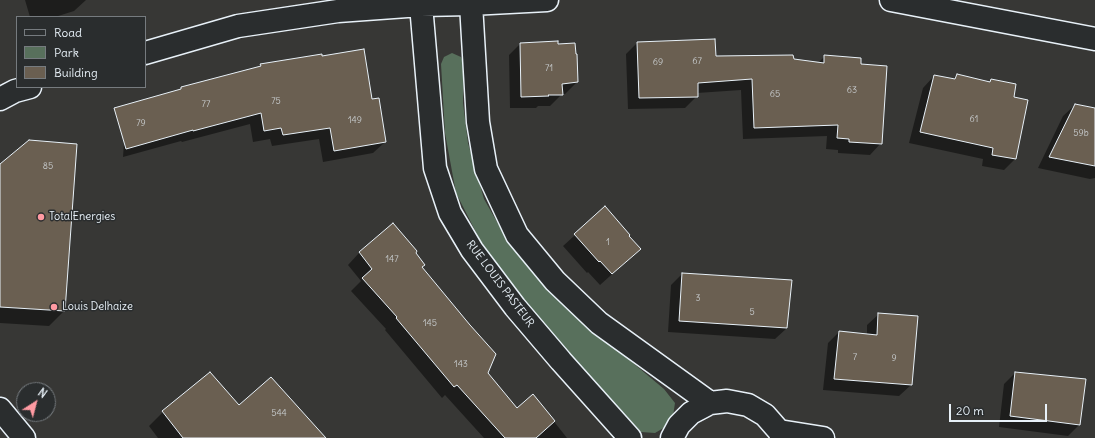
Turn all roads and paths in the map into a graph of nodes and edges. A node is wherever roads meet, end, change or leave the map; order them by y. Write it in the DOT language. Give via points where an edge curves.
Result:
graph roads {
  1 [pos="547,0"];
  2 [pos="891,0"];
  3 [pos="421,4"];
  4 [pos="471,4"];
  5 [pos="1095,39"];
  6 [pos="146,53"];
  7 [pos="26,88"];
  8 [pos="0,99"];
  9 [pos="710,403"];
  10 [pos="0,409"];
  11 [pos="780,434"];
  12 [pos="24,438"];
  13 [pos="630,438"];
  14 [pos="672,438"];
  15 [pos="823,438"];
  1 -- 4 [label="street"];
  2 -- 5 [label="street"];
  3 -- 4 [label="street"];
  3 -- 6 [label="street" via="338,11 238,26"];
  3 -- 13 [label="street, RUE LOUIS PASTEUR" via="435,168 450,213 472,250 515,307"];
  4 -- 9 [label="street" via="478,122 486,169 517,235 555,281 599,323"];
  7 -- 8 [label="street"];
  9 -- 11 [label="street" via="727,401 748,405 765,415"];
  9 -- 14 [label="street" via="691,413 679,425"];
  10 -- 12 [label="street"];
  11 -- 15 [label="street"];
}
